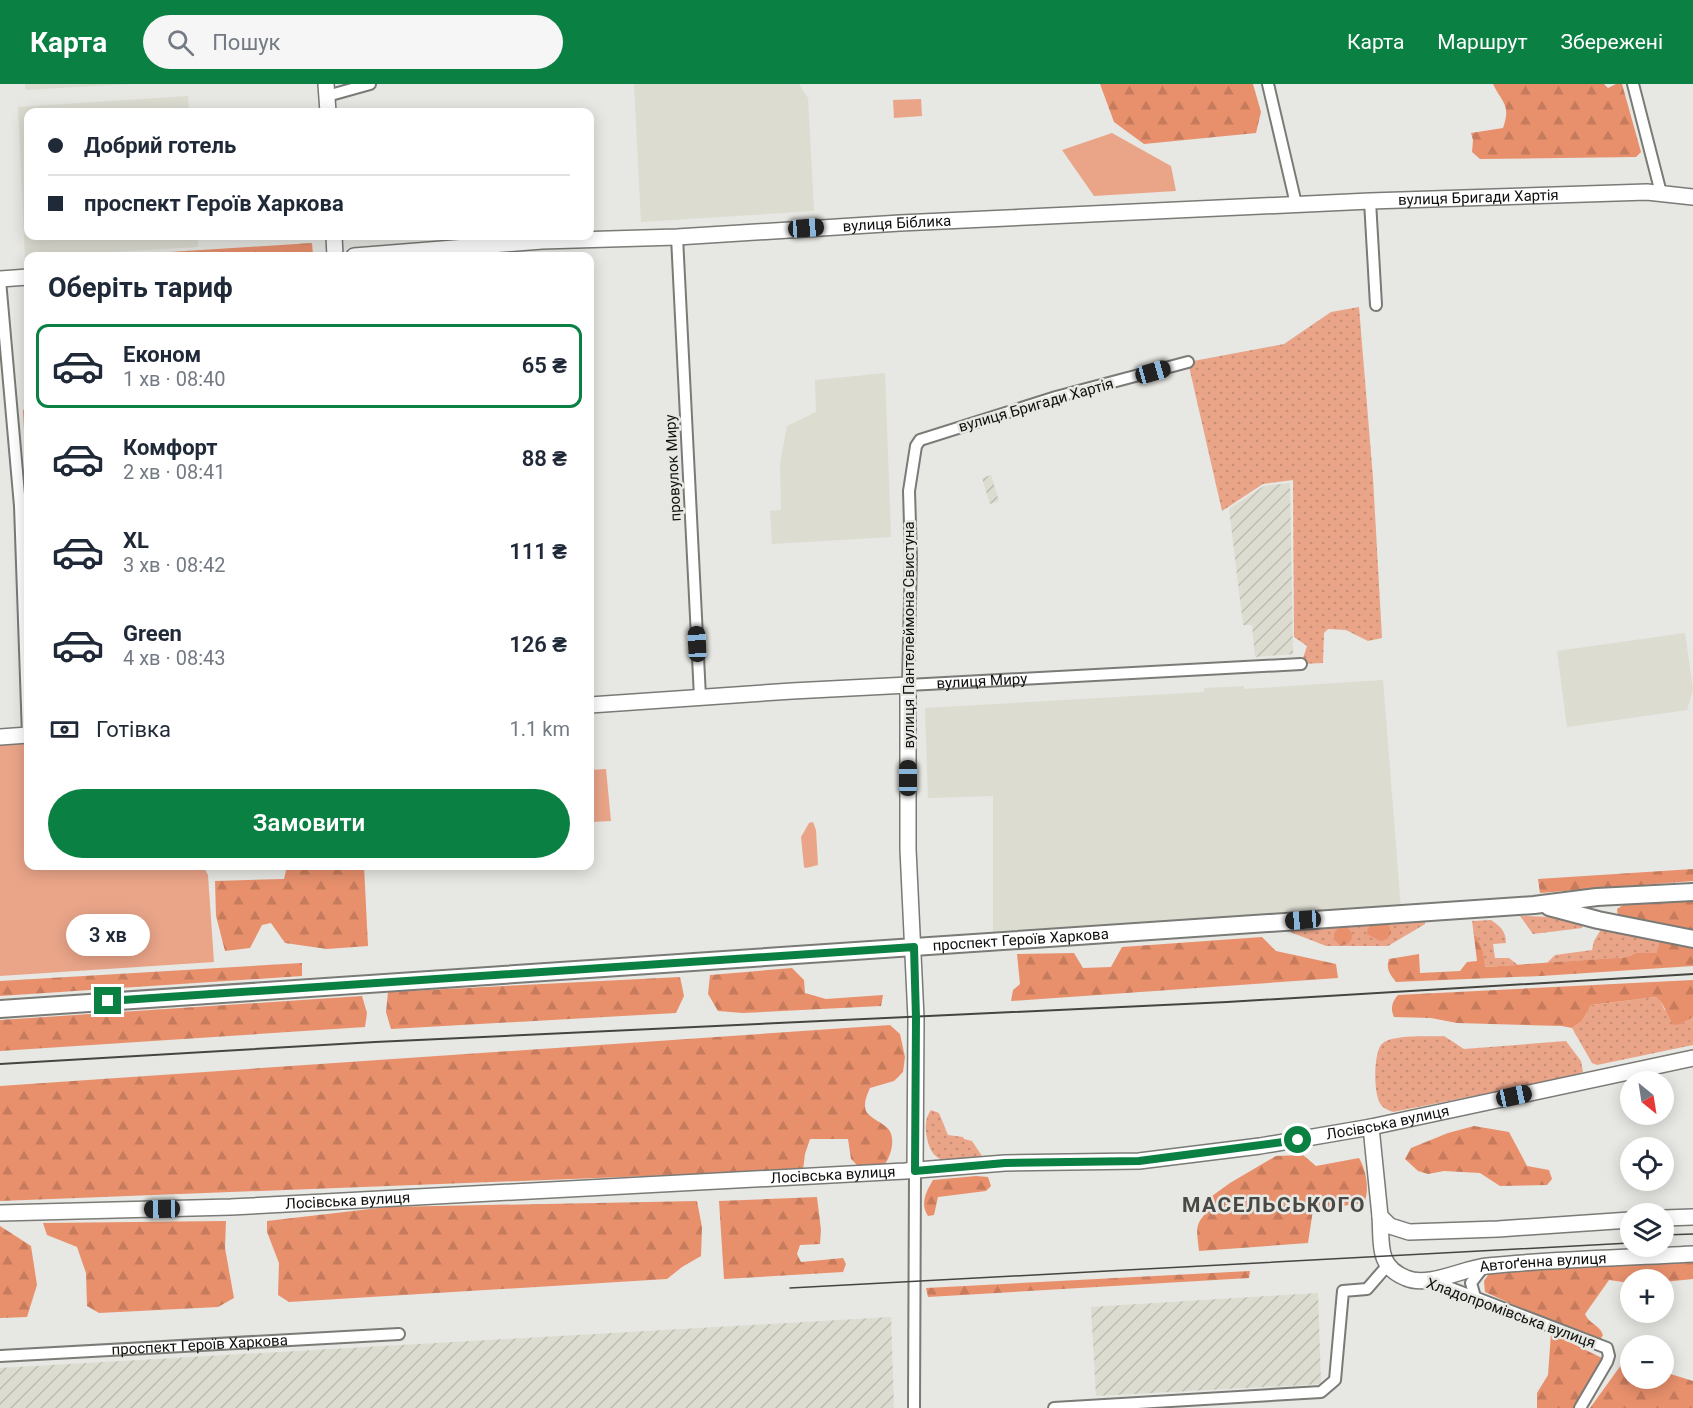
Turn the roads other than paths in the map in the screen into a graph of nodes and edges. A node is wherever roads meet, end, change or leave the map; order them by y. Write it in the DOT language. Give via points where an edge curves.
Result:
graph roads {
  1 [pos="370,84"];
  2 [pos="1268,84"];
  3 [pos="1633,84"];
  4 [pos="327,90"];
  5 [pos="328,108"];
  6 [pos="1661,192"];
  7 [pos="1693,197"];
  8 [pos="1370,201"];
  9 [pos="1296,204"];
  10 [pos="677,237"];
  11 [pos="594,239"];
  12 [pos="576,240"];
  13 [pos="404,252"];
  14 [pos="24,277"];
  15 [pos="0,280"];
  16 [pos="1376,305"];
  17 [pos="1188,362"];
  18 [pos="920,440"];
  19 [pos="24,620"];
  20 [pos="1301,664"];
  21 [pos="908,685"];
  22 [pos="700,698"];
  23 [pos="594,705"];
  24 [pos="24,735"];
  25 [pos="0,737"];
  26 [pos="1693,892"];
  27 [pos="1635,894"];
  28 [pos="1539,905"];
  29 [pos="1620,924"];
  30 [pos="1693,939"];
  31 [pos="914,947"];
  32 [pos="0,1009"];
  33 [pos="1693,1058"];
  34 [pos="1371,1127"];
  35 [pos="915,1171"];
  36 [pos="0,1213"];
  37 [pos="1380,1216"];
  38 [pos="1693,1217"];
  39 [pos="1674,1218"];
  40 [pos="1620,1221"];
  41 [pos="1693,1254"];
  42 [pos="1387,1266"];
  43 [pos="1484,1266"];
  44 [pos="1429,1280"];
  45 [pos="1475,1297"];
  46 [pos="399,1335"];
  47 [pos="0,1356"];
  48 [pos="914,1408"];
  49 [pos="1054,1408"];
  50 [pos="1580,1408"];
  1 -- 4 [label="street"];
  2 -- 9 [label="street"];
  3 -- 6 [label="street"];
  4 -- 5 [label="street"];
  6 -- 7 [label="street, вулиця Бригади Хартія"];
  6 -- 8 [label="street, вулиця Бригади Хартія"];
  8 -- 9 [label="street, вулиця Біблика"];
  8 -- 16 [label="street"];
  9 -- 10 [label="street, вулиця Біблика"];
  10 -- 11 [label="street, вулиця Біблика"];
  10 -- 22 [label="street, провулок Миру"];
  12 -- 13 [label="street, вулиця Біблика"];
  14 -- 15 [label="street"];
  15 -- 19 [label="street" via="20,506"];
  17 -- 18 [label="street, вулиця Бригади Хартія" via="1056,397"];
  18 -- 21 [label="street, вулиця Пантелеймона Свистуна" via="909,491"];
  20 -- 21 [label="street, вулиця Миру"];
  21 -- 22 [label="street, вулиця Миру"];
  21 -- 31 [label="street, вулиця Пантелеймона Свистуна" via="908,849"];
  22 -- 23 [label="street, вулиця Миру"];
  24 -- 25 [label="street"];
  26 -- 27 [label="main road, проспект Героїв Харкова"];
  27 -- 28 [label="main road, проспект Героїв Харкова"];
  27 -- 29 [label="main road" via="1614,907"];
  28 -- 29 [label="main road, проспект Героїв Харкова"];
  28 -- 31 [label="main road, проспект Героїв Харкова"];
  29 -- 30 [label="main road, проспект Героїв Харкова"];
  31 -- 32 [label="main road, проспект Героїв Харкова"];
  31 -- 35 [label="street, вулиця Пантелеймона Свистуна"];
  33 -- 34 [label="street, Лосівська вулиця"];
  34 -- 35 [label="street, Лосівська вулиця" via="1139,1161 1005,1163"];
  34 -- 37 [label="street"];
  35 -- 36 [label="street, Лосівська вулиця" via="231,1207"];
  35 -- 48 [label="street, вулиця Пантелеймона Свистуна"];
  37 -- 40 [label="street" via="1390,1226 1409,1232"];
  37 -- 42 [label="street" via="1382,1255"];
  38 -- 39 [label="street"];
  41 -- 43 [label="street, Автоґенна вулиця"];
  42 -- 44 [label="street, Хладопромівська вулиця" via="1407,1279"];
  42 -- 49 [label="street" via="1367,1289 1343,1291 1335,1380 1322,1392"];
  43 -- 44 [label="street, Автоґенна вулиця"];
  43 -- 45 [label="street" via="1472,1284"];
  44 -- 45 [label="street, Хладопромівська вулиця"];
  45 -- 50 [label="street, Хладопромівська вулиця" via="1607,1348 1609,1356"];
  46 -- 47 [label="street, проспект Героїв Харкова"];
}
